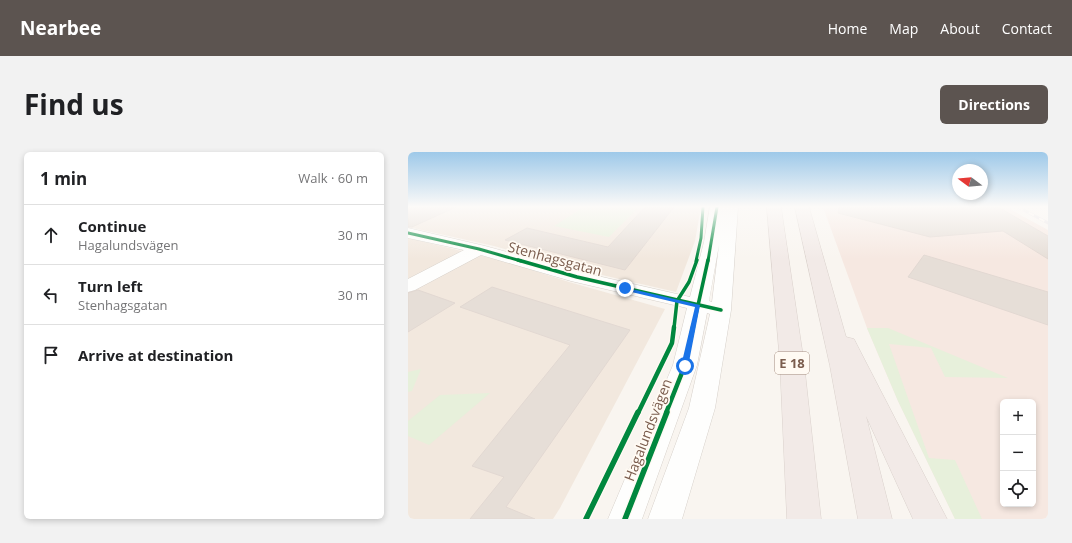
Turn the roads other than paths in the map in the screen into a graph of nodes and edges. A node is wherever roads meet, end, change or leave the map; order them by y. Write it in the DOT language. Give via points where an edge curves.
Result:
graph roads {
  1 [pos="714,224"];
  2 [pos="727,224"];
  3 [pos="776,224"];
  4 [pos="806,224"];
  5 [pos="408,233"];
  6 [pos="479,249"];
  7 [pos="408,286"];
  8 [pos="710,308"];
  9 [pos="829,310"];
  10 [pos="625,519"];
  11 [pos="665,519"];
  12 [pos="804,519"];
  13 [pos="875,519"];
  14 [pos="930,519"];
  1 -- 8 [label="street, Hagalundsvägen"];
  2 -- 8 [label="street, Hagalundsvägen"];
  3 -- 12 [label="highway, E 18" via="787,306"];
  4 -- 9 [label="highway"];
  5 -- 6 [label="street, Stenhagsgatan"];
  6 -- 7 [label="street"];
  6 -- 8 [label="street, Stenhagsgatan" via="577,277"];
  8 -- 10 [label="street, Hagalundsvägen"];
  8 -- 11 [label="street, Hagalundsvägen" via="702,408"];
  9 -- 13 [label="highway"];
  9 -- 14 [label="highway"];
}
